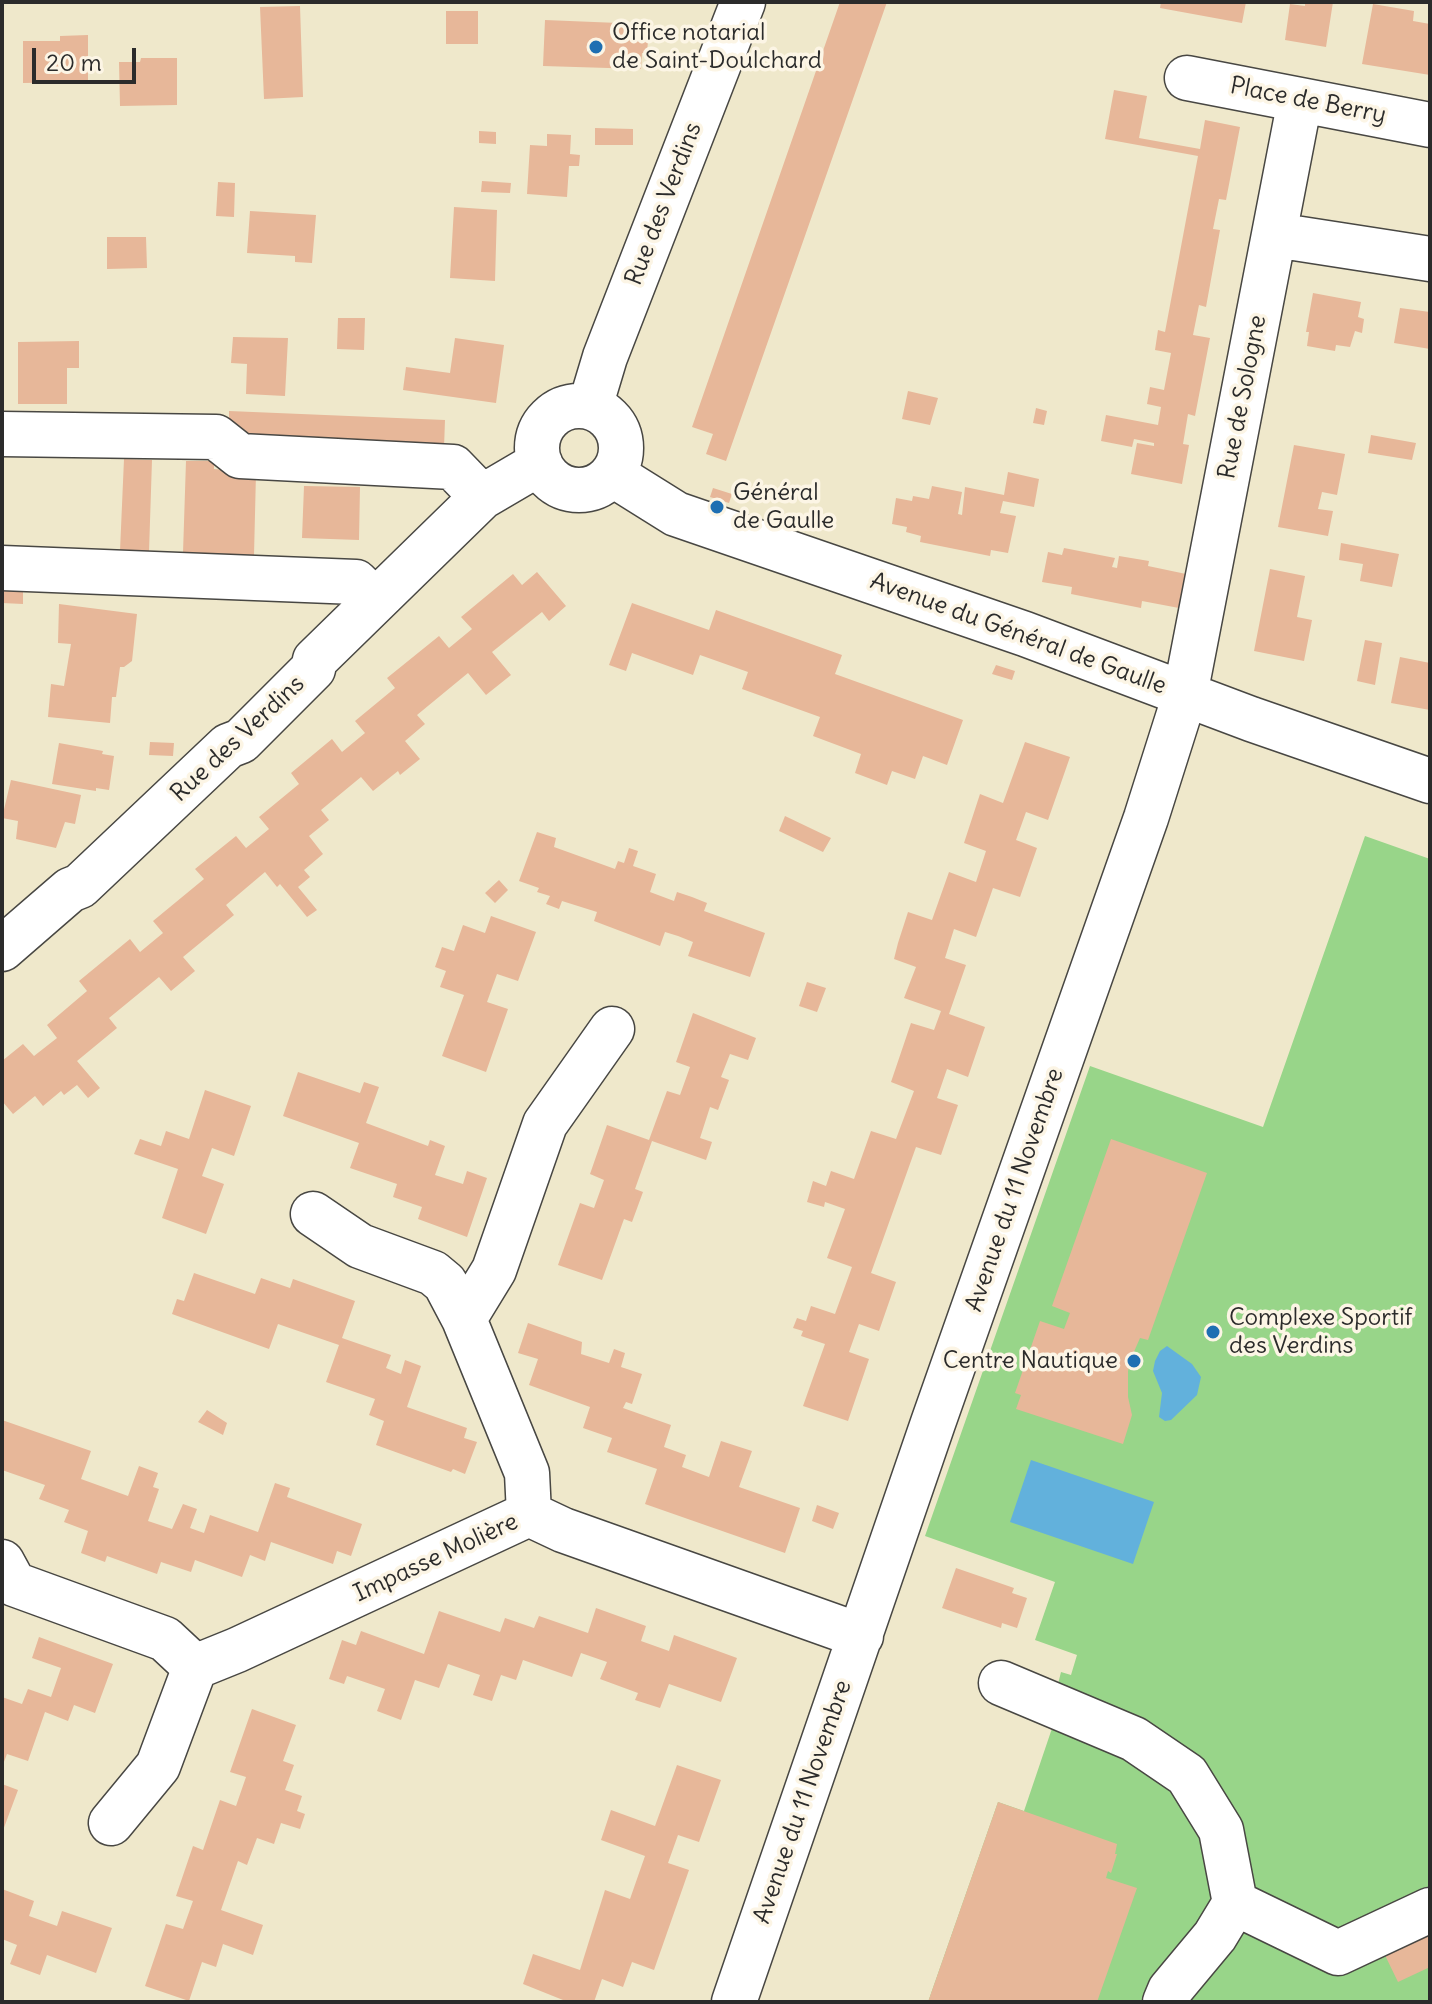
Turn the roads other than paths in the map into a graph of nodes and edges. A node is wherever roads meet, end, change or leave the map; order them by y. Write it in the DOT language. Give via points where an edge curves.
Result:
graph roads {
  1 [pos="743,2"];
  2 [pos="1187,78"];
  3 [pos="1300,100"];
  4 [pos="1430,125"];
  5 [pos="1275,235"];
  6 [pos="1430,259"];
  7 [pos="590,407"];
  8 [pos="2,434"];
  9 [pos="540,463"];
  10 [pos="612,474"];
  11 [pos="482,497"];
  12 [pos="2,568"];
  13 [pos="375,601"];
  14 [pos="1185,695"];
  15 [pos="1430,781"];
  16 [pos="2,949"];
  17 [pos="612,1029"];
  18 [pos="313,1214"];
  19 [pos="464,1319"];
  20 [pos="529,1514"];
  21 [pos="2,1562"];
  22 [pos="861,1636"];
  23 [pos="195,1667"];
  24 [pos="1001,1683"];
  25 [pos="111,1823"];
  26 [pos="1235,1903"];
  27 [pos="1430,1910"];
  28 [pos="734,2002"];
  29 [pos="1165,2002"];
  1 -- 7 [label="street, Rue des Verdins"];
  2 -- 3 [label="street, Place de Berry"];
  3 -- 4 [label="street, Place de Berry"];
  3 -- 5 [label="street, Rue de Sologne"];
  5 -- 6 [label="street"];
  5 -- 14 [label="street, Rue de Sologne"];
  7 -- 9 [label="street" via="564,408 552,415 539,437"];
  7 -- 10 [label="street" via="603,413 619,434 621,448"];
  8 -- 11 [label="street" via="216,437 240,456 453,467"];
  9 -- 10 [label="street" via="555,483 579,490"];
  9 -- 11 [label="street, Rue des Verdins"];
  10 -- 14 [label="street, Avenue du Général de Gaulle" via="676,514"];
  11 -- 13 [label="street, Rue des Verdins"];
  12 -- 13 [label="street" via="356,582"];
  13 -- 16 [label="street, Rue des Verdins" via="241,741 228,746 80,886"];
  14 -- 15 [label="street, Avenue du Général de Gaulle"];
  14 -- 22 [label="street, Avenue du 11 Novembre"];
  17 -- 19 [label="street" via="545,1124 494,1270"];
  18 -- 19 [label="street" via="360,1246 433,1273 445,1283"];
  19 -- 20 [label="street" via="527,1473"];
  20 -- 22 [label="street, Impasse Molière"];
  20 -- 23 [label="street, Impasse Molière"];
  21 -- 23 [label="street" via="14,1584 165,1639"];
  22 -- 28 [label="street, Avenue du 11 Novembre"];
  23 -- 25 [label="street" via="158,1766"];
  24 -- 26 [label="street" via="1134,1739 1187,1775 1221,1830"];
  26 -- 27 [label="street" via="1338,1953"];
  26 -- 29 [label="street"];
}
